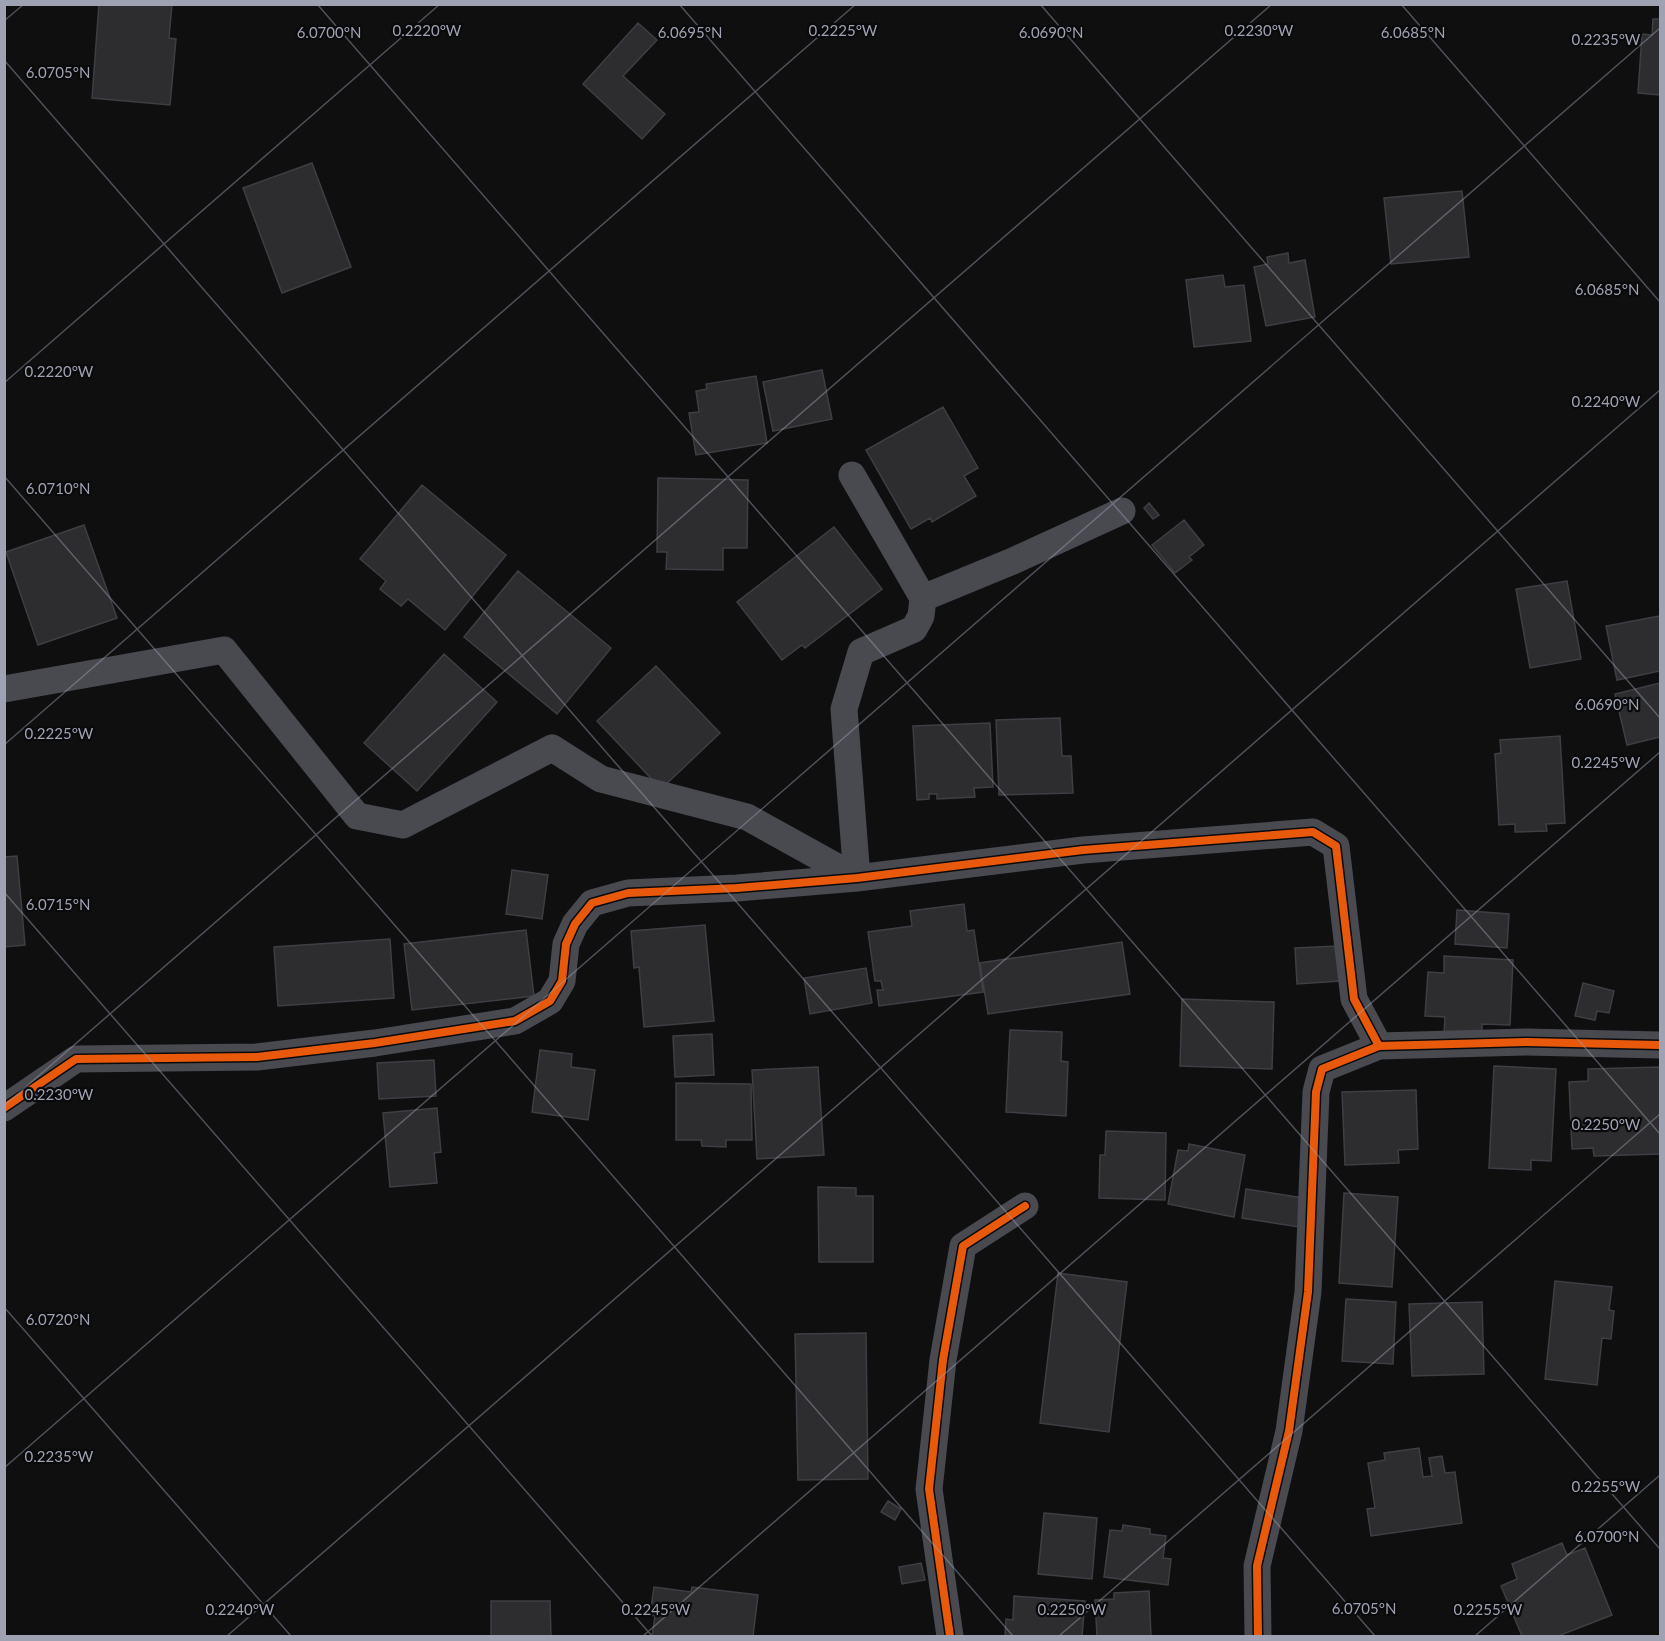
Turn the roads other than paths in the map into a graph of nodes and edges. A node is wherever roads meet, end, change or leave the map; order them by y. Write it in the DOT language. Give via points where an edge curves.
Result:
graph roads {
  1 [pos="852,475"];
  2 [pos="1122,511"];
  3 [pos="922,598"];
  4 [pos="4,689"];
  5 [pos="857,878"];
  6 [pos="1379,1046"];
  7 [pos="1660,1046"];
  8 [pos="4,1108"];
  9 [pos="1025,1206"];
  10 [pos="950,1636"];
  11 [pos="1258,1636"];
  1 -- 3 [label="street"];
  2 -- 3 [label="street"];
  3 -- 5 [label="street" via="921,616 914,629 861,652 844,709"];
  4 -- 5 [label="street" via="224,650 357,816 403,825 552,748 601,779 747,816"];
  5 -- 6 [label="street" via="1083,850 1313,832 1336,846 1354,999"];
  5 -- 8 [label="street" via="628,893 592,903 575,924 566,944 562,981 550,1001 515,1021 257,1057 76,1059"];
  6 -- 7 [label="street" via="1526,1042"];
  6 -- 11 [label="street" via="1322,1069 1316,1092 1308,1292 1289,1431 1257,1566"];
  9 -- 10 [label="street" via="963,1246 943,1360 929,1489"];
}
